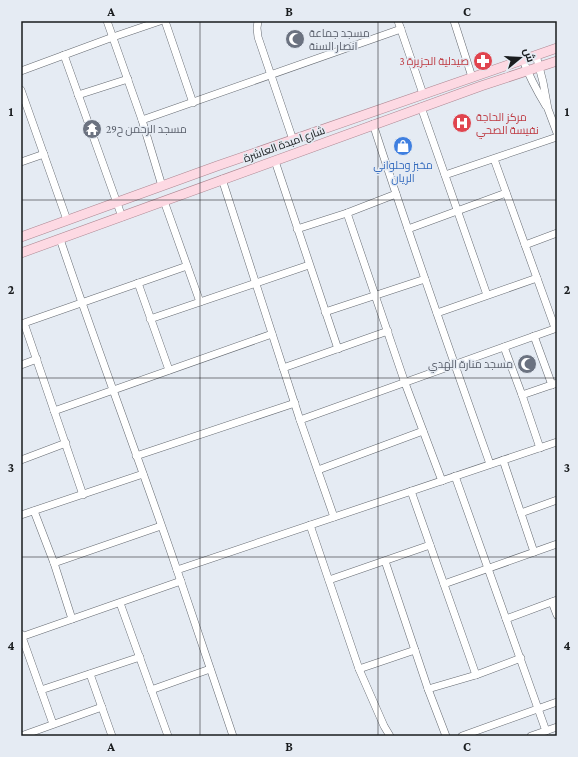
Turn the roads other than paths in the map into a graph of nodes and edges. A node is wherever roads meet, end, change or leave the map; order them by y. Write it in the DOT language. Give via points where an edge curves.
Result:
graph roads {
  1 [pos="108,21"];
  2 [pos="160,21"];
  3 [pos="165,21"];
  4 [pos="258,21"];
  5 [pos="398,21"];
  6 [pos="454,21"];
  7 [pos="401,29"];
  8 [pos="113,37"];
  9 [pos="557,48"];
  10 [pos="64,55"];
  11 [pos="536,55"];
  12 [pos="523,60"];
  13 [pos="557,61"];
  14 [pos="540,67"];
  15 [pos="21,71"];
  16 [pos="527,71"];
  17 [pos="271,75"];
  18 [pos="472,77"];
  19 [pos="128,80"];
  20 [pos="21,90"];
  21 [pos="423,94"];
  22 [pos="78,95"];
  23 [pos="193,103"];
  24 [pos="421,107"];
  25 [pos="548,109"];
  26 [pos="142,120"];
  27 [pos="373,124"];
  28 [pos="557,133"];
  29 [pos="557,137"];
  30 [pos="293,140"];
  31 [pos="44,154"];
  32 [pos="494,159"];
  33 [pos="275,161"];
  34 [pos="21,162"];
  35 [pos="444,176"];
  36 [pos="222,179"];
  37 [pos="162,186"];
  38 [pos="506,192"];
  39 [pos="396,194"];
  40 [pos="164,201"];
  41 [pos="116,202"];
  42 [pos="458,211"];
  43 [pos="347,213"];
  44 [pos="122,217"];
  45 [pos="67,220"];
  46 [pos="297,229"];
  47 [pos="408,229"];
  48 [pos="557,233"];
  49 [pos="21,237"];
  50 [pos="60,239"];
  51 [pos="525,245"];
  52 [pos="21,253"];
  53 [pos="309,264"];
  54 [pos="187,266"];
  55 [pos="537,278"];
  56 [pos="425,279"];
  57 [pos="138,283"];
  58 [pos="256,283"];
  59 [pos="487,295"];
  60 [pos="376,296"];
  61 [pos="81,302"];
  62 [pos="200,302"];
  63 [pos="325,312"];
  64 [pos="437,313"];
  65 [pos="150,318"];
  66 [pos="23,323"];
  67 [pos="556,328"];
  68 [pos="388,331"];
  69 [pos="272,334"];
  70 [pos="534,336"];
  71 [pos="504,347"];
  72 [pos="338,349"];
  73 [pos="37,359"];
  74 [pos="21,365"];
  75 [pos="454,365"];
  76 [pos="283,368"];
  77 [pos="169,370"];
  78 [pos="405,382"];
  79 [pos="554,384"];
  80 [pos="113,390"];
  81 [pos="522,395"];
  82 [pos="295,402"];
  83 [pos="54,411"];
  84 [pos="300,420"];
  85 [pos="423,431"];
  86 [pos="557,442"];
  87 [pos="66,443"];
  88 [pos="540,448"];
  89 [pos="136,456"];
  90 [pos="21,460"];
  91 [pos="503,460"];
  92 [pos="490,464"];
  93 [pos="318,470"];
  94 [pos="143,474"];
  95 [pos="455,476"];
  96 [pos="442,481"];
  97 [pos="411,491"];
  98 [pos="83,495"];
  99 [pos="557,500"];
  100 [pos="34,511"];
  101 [pos="521,513"];
  102 [pos="21,515"];
  103 [pos="334,517"];
  104 [pos="310,525"];
  105 [pos="161,526"];
  106 [pos="557,544"];
  107 [pos="430,545"];
  108 [pos="534,552"];
  109 [pos="385,561"];
  110 [pos="54,563"];
  111 [pos="488,569"];
  112 [pos="177,570"];
  113 [pos="328,580"];
  114 [pos="181,581"];
  115 [pos="444,584"];
  116 [pos="555,601"];
  117 [pos="120,603"];
  118 [pos="557,615"];
  119 [pos="72,619"];
  120 [pos="506,619"];
  121 [pos="21,636"];
  122 [pos="415,650"];
  123 [pos="140,658"];
  124 [pos="520,658"];
  125 [pos="210,669"];
  126 [pos="359,669"];
  127 [pos="90,674"];
  128 [pos="476,675"];
  129 [pos="428,689"];
  130 [pos="41,690"];
  131 [pos="151,690"];
  132 [pos="557,702"];
  133 [pos="102,707"];
  134 [pos="538,709"];
  135 [pos="53,724"];
  136 [pos="557,727"];
  137 [pos="546,730"];
  138 [pos="21,736"];
  139 [pos="112,736"];
  140 [pos="168,736"];
  141 [pos="233,736"];
  142 [pos="390,736"];
  143 [pos="446,736"];
  144 [pos="462,736"];
  145 [pos="531,736"];
  1 -- 8 [label="street"];
  2 -- 8 [label="street"];
  3 -- 23 [label="street"];
  4 -- 17 [label="street" via="258,37"];
  5 -- 7 [label="street"];
  6 -- 18 [label="street"];
  7 -- 17 [label="street"];
  7 -- 21 [label="street"];
  8 -- 10 [label="street"];
  8 -- 19 [label="street"];
  9 -- 11 [label="main road, شارع امبدة العاشرة"];
  10 -- 15 [label="street"];
  10 -- 22 [label="street"];
  11 -- 12 [label="main road, شارع امبدة العاشرة"];
  11 -- 14 [label="street"];
  12 -- 16 [label="street"];
  12 -- 18 [label="main road, شارع امبدة العاشرة"];
  13 -- 14 [label="main road, شارع امبدة العاشرة"];
  14 -- 16 [label="main road, شارع امبدة العاشرة"];
  14 -- 25 [label="street"];
  16 -- 24 [label="main road, شارع امبدة العاشرة"];
  16 -- 25 [label="street"];
  17 -- 23 [label="street"];
  17 -- 30 [label="street"];
  18 -- 21 [label="main road, شارع امبدة العاشرة"];
  19 -- 22 [label="street"];
  19 -- 26 [label="street"];
  20 -- 31 [label="street"];
  21 -- 30 [label="main road, شارع امبدة العاشرة"];
  22 -- 41 [label="street"];
  23 -- 26 [label="street"];
  24 -- 27 [label="main road, شارع امبدة العاشرة"];
  24 -- 35 [label="street"];
  25 -- 28 [label="street"];
  26 -- 37 [label="street"];
  27 -- 33 [label="main road, شارع امبدة العاشرة"];
  27 -- 39 [label="street"];
  29 -- 32 [label="street"];
  30 -- 37 [label="main road, شارع امبدة العاشرة"];
  31 -- 34 [label="street"];
  31 -- 45 [label="street"];
  32 -- 35 [label="street"];
  32 -- 38 [label="street"];
  33 -- 36 [label="main road, شارع امبدة العاشرة"];
  33 -- 46 [label="street"];
  35 -- 42 [label="street"];
  36 -- 40 [label="main road, شارع امبدة العاشرة"];
  36 -- 58 [label="street"];
  37 -- 41 [label="main road, شارع امبدة العاشرة"];
  38 -- 42 [label="street"];
  38 -- 51 [label="street"];
  39 -- 43 [label="street"];
  39 -- 47 [label="street"];
  40 -- 44 [label="main road, شارع امبدة العاشرة"];
  40 -- 54 [label="street"];
  41 -- 44 [label="street"];
  41 -- 45 [label="main road, شارع امبدة العاشرة"];
  42 -- 47 [label="street"];
  42 -- 59 [label="street"];
  43 -- 46 [label="street"];
  43 -- 60 [label="street"];
  44 -- 50 [label="main road, شارع امبدة العاشرة"];
  45 -- 49 [label="main road, شارع امبدة العاشرة"];
  46 -- 53 [label="street"];
  47 -- 56 [label="street"];
  48 -- 51 [label="street"];
  50 -- 52 [label="main road, شارع امبدة العاشرة"];
  50 -- 61 [label="street"];
  51 -- 55 [label="street"];
  53 -- 58 [label="street"];
  53 -- 63 [label="street"];
  54 -- 57 [label="street"];
  54 -- 62 [label="street"];
  55 -- 59 [label="street"];
  55 -- 67 [label="street"];
  56 -- 60 [label="street"];
  56 -- 64 [label="street"];
  57 -- 61 [label="street"];
  57 -- 65 [label="street"];
  58 -- 62 [label="street"];
  58 -- 69 [label="street"];
  59 -- 64 [label="street"];
  60 -- 63 [label="street"];
  60 -- 68 [label="street"];
  61 -- 66 [label="street"];
  61 -- 80 [label="street"];
  62 -- 65 [label="street"];
  63 -- 72 [label="street"];
  64 -- 75 [label="street"];
  65 -- 77 [label="street"];
  66 -- 73 [label="street"];
  67 -- 70 [label="street"];
  68 -- 72 [label="street"];
  68 -- 78 [label="street"];
  69 -- 76 [label="street"];
  69 -- 77 [label="street"];
  70 -- 71 [label="street"];
  70 -- 79 [label="street"];
  71 -- 75 [label="street"];
  71 -- 81 [label="street"];
  72 -- 76 [label="street"];
  73 -- 74 [label="street"];
  73 -- 83 [label="street"];
  75 -- 78 [label="street"];
  75 -- 92 [label="street"];
  76 -- 82 [label="street"];
  77 -- 80 [label="street"];
  78 -- 84 [label="street"];
  78 -- 85 [label="street"];
  79 -- 81 [label="street"];
  80 -- 83 [label="street"];
  80 -- 89 [label="street"];
  81 -- 88 [label="street"];
  82 -- 84 [label="street"];
  82 -- 89 [label="street"];
  83 -- 87 [label="street"];
  84 -- 93 [label="street"];
  85 -- 93 [label="street"];
  85 -- 96 [label="street"];
  86 -- 88 [label="street"];
  87 -- 90 [label="street"];
  87 -- 98 [label="street"];
  88 -- 91 [label="street"];
  89 -- 94 [label="street"];
  91 -- 92 [label="street"];
  91 -- 101 [label="street"];
  92 -- 95 [label="street"];
  93 -- 103 [label="street"];
  94 -- 98 [label="street"];
  94 -- 105 [label="street"];
  95 -- 96 [label="street"];
  95 -- 111 [label="street"];
  96 -- 97 [label="street"];
  97 -- 103 [label="street"];
  97 -- 107 [label="street"];
  98 -- 100 [label="street"];
  99 -- 101 [label="street"];
  100 -- 102 [label="street"];
  100 -- 110 [label="street"];
  101 -- 108 [label="street"];
  103 -- 104 [label="street"];
  104 -- 112 [label="street"];
  104 -- 113 [label="street"];
  105 -- 110 [label="street"];
  105 -- 112 [label="street"];
  106 -- 108 [label="street"];
  107 -- 109 [label="street"];
  107 -- 115 [label="street"];
  108 -- 111 [label="street"];
  109 -- 113 [label="street"];
  109 -- 122 [label="street"];
  110 -- 119 [label="street"];
  111 -- 115 [label="street"];
  111 -- 120 [label="street"];
  112 -- 114 [label="street"];
  113 -- 126 [label="street"];
  114 -- 117 [label="street"];
  114 -- 125 [label="street"];
  115 -- 128 [label="street"];
  116 -- 118 [label="street"];
  116 -- 120 [label="street"];
  117 -- 119 [label="street"];
  117 -- 123 [label="street"];
  119 -- 121 [label="street"];
  120 -- 124 [label="street"];
  121 -- 130 [label="street"];
  122 -- 126 [label="street"];
  122 -- 129 [label="street"];
  123 -- 127 [label="street"];
  123 -- 131 [label="street"];
  124 -- 128 [label="street"];
  124 -- 134 [label="street"];
  125 -- 131 [label="street"];
  125 -- 141 [label="street"];
  126 -- 142 [label="street"];
  127 -- 130 [label="street"];
  127 -- 133 [label="street"];
  128 -- 129 [label="street"];
  129 -- 143 [label="street"];
  130 -- 135 [label="street"];
  131 -- 140 [label="street"];
  132 -- 134 [label="street"];
  133 -- 135 [label="street"];
  133 -- 139 [label="street"];
  134 -- 137 [label="street"];
  134 -- 144 [label="street"];
  135 -- 138 [label="street"];
  136 -- 137 [label="street"];
  137 -- 145 [label="street"];
}
